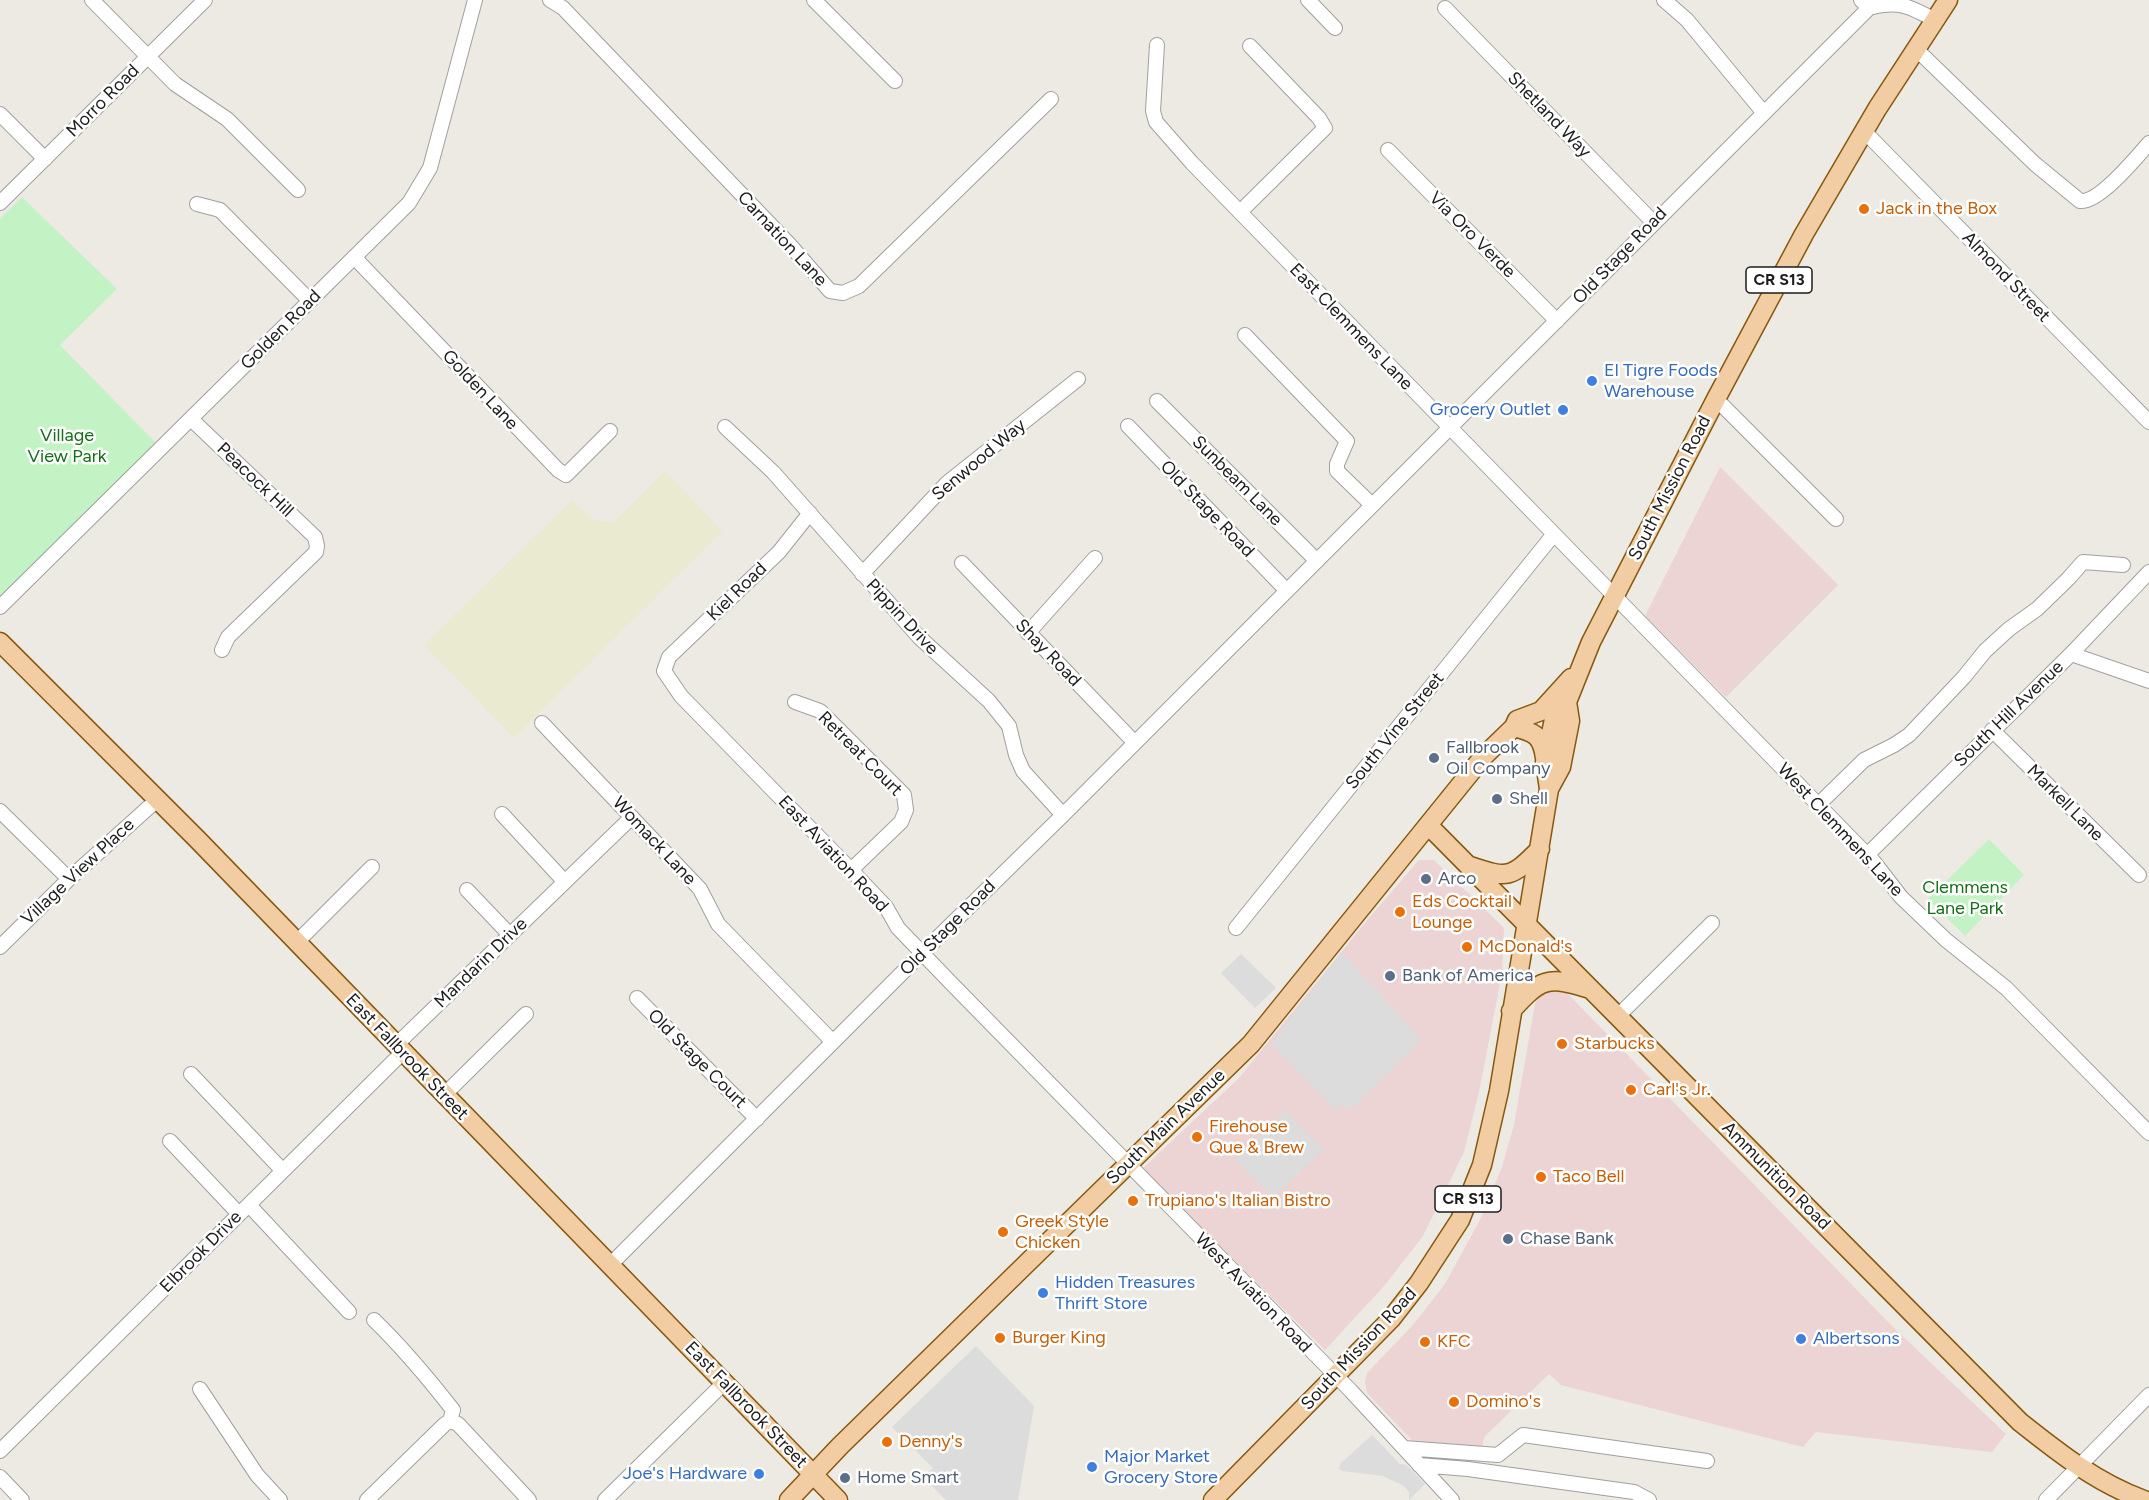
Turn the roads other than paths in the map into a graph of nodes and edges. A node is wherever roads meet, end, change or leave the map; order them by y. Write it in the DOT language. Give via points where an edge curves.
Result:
graph roads {
  1 [pos="92,0"];
  2 [pos="475,0"];
  3 [pos="550,0"];
  4 [pos="814,0"];
  5 [pos="1308,0"];
  6 [pos="1664,0"];
  7 [pos="1948,0"];
  8 [pos="203,1"];
  9 [pos="1888,1"];
  10 [pos="1865,4"];
  11 [pos="1445,8"];
  12 [pos="1935,20"];
  13 [pos="1335,28"];
  14 [pos="1156,45"];
  15 [pos="1250,46"];
  16 [pos="1915,48"];
  17 [pos="147,56"];
  18 [pos="895,81"];
  19 [pos="1051,99"];
  20 [pos="1763,112"];
  21 [pos="0,114"];
  22 [pos="1864,131"];
  23 [pos="2149,143"];
  24 [pos="1388,150"];
  25 [pos="45,159"];
  26 [pos="298,190"];
  27 [pos="0,202"];
  28 [pos="197,204"];
  29 [pos="1240,212"];
  30 [pos="1653,222"];
  31 [pos="354,257"];
  32 [pos="310,301"];
  33 [pos="1557,321"];
  34 [pos="1245,335"];
  35 [pos="1078,379"];
  36 [pos="1716,399"];
  37 [pos="1157,401"];
  38 [pos="191,419"];
  39 [pos="2149,422"];
  40 [pos="1128,426"];
  41 [pos="725,427"];
  42 [pos="1449,428"];
  43 [pos="610,431"];
  44 [pos="1372,505"];
  45 [pos="810,513"];
  46 [pos="1836,519"];
  47 [pos="1554,534"];
  48 [pos="1095,558"];
  49 [pos="1317,561"];
  50 [pos="962,563"];
  51 [pos="2123,565"];
  52 [pos="2149,572"];
  53 [pos="862,574"];
  54 [pos="1287,591"];
  55 [pos="1615,595"];
  56 [pos="0,607"];
  57 [pos="1028,633"];
  58 [pos="0,642"];
  59 [pos="222,650"];
  60 [pos="2071,654"];
  61 [pos="1579,669"];
  62 [pos="664,670"];
  63 [pos="2149,681"];
  64 [pos="795,702"];
  65 [pos="1567,702"];
  66 [pos="542,723"];
  67 [pos="1514,727"];
  68 [pos="1992,730"];
  69 [pos="1135,743"];
  70 [pos="1545,762"];
  71 [pos="1548,789"];
  72 [pos="158,799"];
  73 [pos="1818,805"];
  74 [pos="0,811"];
  75 [pos="502,814"];
  76 [pos="1063,815"];
  77 [pos="632,817"];
  78 [pos="1428,825"];
  79 [pos="1540,849"];
  80 [pos="1867,855"];
  81 [pos="1468,866"];
  82 [pos="372,867"];
  83 [pos="851,870"];
  84 [pos="2139,875"];
  85 [pos="69,879"];
  86 [pos="564,880"];
  87 [pos="467,890"];
  88 [pos="1526,923"];
  89 [pos="1712,923"];
  90 [pos="1236,928"];
  91 [pos="510,935"];
  92 [pos="297,942"];
  93 [pos="0,947"];
  94 [pos="922,953"];
  95 [pos="1591,989"];
  96 [pos="637,998"];
  97 [pos="1511,1011"];
  98 [pos="526,1014"];
  99 [pos="1618,1016"];
  100 [pos="833,1042"];
  101 [pos="399,1049"];
  102 [pos="191,1074"];
  103 [pos="444,1095"];
  104 [pos="757,1119"];
  105 [pos="2149,1133"];
  106 [pos="170,1142"];
  107 [pos="1128,1165"];
  108 [pos="283,1171"];
  109 [pos="244,1210"];
  110 [pos="610,1265"];
  111 [pos="350,1312"];
  112 [pos="374,1320"];
  113 [pos="1336,1376"];
  114 [pos="724,1383"];
  115 [pos="200,1389"];
  116 [pos="2149,1395"];
  117 [pos="450,1421"];
  118 [pos="1404,1448"];
  119 [pos="0,1451"];
  120 [pos="1707,1461"];
  121 [pos="1419,1465"];
  122 [pos="2077,1467"];
  123 [pos="813,1474"];
  124 [pos="0,1477"];
  125 [pos="22,1500"];
  126 [pos="280,1500"];
  127 [pos="367,1500"];
  128 [pos="529,1500"];
  129 [pos="605,1500"];
  130 [pos="789,1500"];
  131 [pos="838,1500"];
  132 [pos="1213,1500"];
  133 [pos="1452,1500"];
  134 [pos="1649,1500"];
  135 [pos="2046,1500"];
  136 [pos="2144,1500"];
  1 -- 17 [label="street"];
  2 -- 31 [label="street, Golden Road" via="429,168 409,203"];
  3 -- 19 [label="street, Carnation Lane" via="563,8 830,291 843,293 859,286"];
  4 -- 18 [label="street"];
  5 -- 13 [label="street"];
  6 -- 20 [label="street" via="1687,20"];
  7 -- 12 [label="main road, South Mission Road / CR S13"];
  8 -- 17 [label="street, Morro Road"];
  9 -- 10 [label="street"];
  9 -- 12 [label="street" via="1907,5"];
  10 -- 20 [label="street, Old Stage Road"];
  11 -- 30 [label="street, Shetland Way"];
  12 -- 16 [label="main road, South Mission Road / CR S13"];
  14 -- 29 [label="street, East Clemmens Lane" via="1156,122"];
  15 -- 29 [label="street" via="1325,128"];
  16 -- 22 [label="main road, South Mission Road / CR S13"];
  16 -- 23 [label="street" via="2035,164 2080,201 2095,197"];
  17 -- 25 [label="street, Morro Road"];
  17 -- 26 [label="street" via="175,84 227,119"];
  20 -- 30 [label="street, Old Stage Road"];
  21 -- 25 [label="street"];
  22 -- 36 [label="main road, South Mission Road / CR S13"];
  22 -- 39 [label="street, Almond Street"];
  24 -- 33 [label="street, Via Oro Verde"];
  25 -- 27 [label="street, Morro Road"];
  28 -- 32 [label="street" via="220,210"];
  29 -- 42 [label="street, East Clemmens Lane"];
  30 -- 33 [label="street, Old Stage Road"];
  31 -- 32 [label="street, Golden Road"];
  31 -- 43 [label="street, Golden Lane" via="558,470 566,475"];
  32 -- 38 [label="street, Golden Road"];
  33 -- 42 [label="street, Old Stage Road"];
  34 -- 44 [label="street" via="1347,441 1337,471"];
  35 -- 53 [label="street, Senwood Way" via="947,483"];
  36 -- 46 [label="street"];
  36 -- 55 [label="main road, South Mission Road / CR S13"];
  37 -- 49 [label="street, Sunbeam Lane"];
  38 -- 56 [label="street, Golden Road"];
  38 -- 59 [label="street, Peacock Hill" via="317,542 316,552 228,636"];
  40 -- 54 [label="street, Old Stage Road"];
  41 -- 45 [label="street, Pippin Drive"];
  42 -- 44 [label="street, Old Stage Road"];
  42 -- 47 [label="street, East Clemmens Lane"];
  44 -- 49 [label="street, Old Stage Road"];
  45 -- 53 [label="street, Pippin Drive"];
  45 -- 62 [label="street, Kiel Road" via="779,552 669,657"];
  47 -- 55 [label="street, East Clemmens Lane"];
  47 -- 90 [label="street, South Vine Street"];
  48 -- 57 [label="street"];
  49 -- 54 [label="street, Old Stage Road"];
  50 -- 57 [label="street, Shay Road"];
  51 -- 73 [label="street" via="2083,562 2037,609 1985,651 1909,735 1864,760"];
  52 -- 60 [label="street, South Hill Avenue"];
  53 -- 76 [label="street, Pippin Drive" via="919,637 989,701 1009,726 1023,771"];
  54 -- 69 [label="street, Old Stage Road"];
  55 -- 61 [label="main road, South Mission Road / CR S13"];
  55 -- 73 [label="street, West Clemmens Lane"];
  57 -- 69 [label="street, Shay Road"];
  58 -- 72 [label="main road, East Fallbrook Street"];
  60 -- 63 [label="street"];
  60 -- 68 [label="street, South Hill Avenue"];
  61 -- 65 [label="main road, South Mission Road / CR S13"];
  61 -- 67 [label="main road, South Main Avenue" via="1541,711 1517,720"];
  62 -- 83 [label="street, East Aviation Road" via="681,696"];
  64 -- 83 [label="street, Retreat Court" via="820,711 904,795 906,810 901,822"];
  65 -- 70 [label="main road, South Mission Road / CR S13" via="1554,718"];
  65 -- 71 [label="main road, South Mission Road / CR S13" via="1570,721 1561,767"];
  66 -- 77 [label="street, Womack Lane"];
  67 -- 70 [label="main road" via="1536,736"];
  67 -- 78 [label="main road, South Main Avenue" via="1483,757"];
  68 -- 80 [label="street, South Hill Avenue"];
  68 -- 84 [label="street, Markell Lane"];
  69 -- 76 [label="street, Old Stage Road"];
  70 -- 71 [label="main road, South Mission Road / CR S13"];
  71 -- 79 [label="main road, South Mission Road / CR S13"];
  72 -- 85 [label="street, Village View Place"];
  72 -- 92 [label="main road, East Fallbrook Street"];
  73 -- 80 [label="street, West Clemmens Lane"];
  74 -- 85 [label="street"];
  75 -- 86 [label="street"];
  76 -- 94 [label="street, Old Stage Road"];
  77 -- 86 [label="street, Mandarin Drive"];
  77 -- 100 [label="street, Womack Lane" via="700,889 718,924"];
  78 -- 81 [label="main road, Ammunition Road"];
  78 -- 107 [label="main road, South Main Avenue" via="1251,1044"];
  79 -- 81 [label="main road" via="1511,874"];
  79 -- 88 [label="main road, South Mission Road / CR S13"];
  80 -- 105 [label="street, West Clemmens Lane" via="1901,897 1946,940 2006,988"];
  81 -- 88 [label="main road, Ammunition Road"];
  82 -- 92 [label="street"];
  83 -- 94 [label="street, East Aviation Road"];
  85 -- 93 [label="street, Village View Place"];
  86 -- 91 [label="street, Mandarin Drive"];
  87 -- 91 [label="street"];
  88 -- 95 [label="main road, Ammunition Road"];
  88 -- 97 [label="main road, South Mission Road / CR S13"];
  89 -- 99 [label="street"];
  91 -- 101 [label="street, Mandarin Drive"];
  92 -- 101 [label="main road, East Fallbrook Street"];
  94 -- 100 [label="street, Old Stage Road"];
  94 -- 107 [label="street, East Aviation Road"];
  95 -- 97 [label="main road" via="1546,981"];
  95 -- 99 [label="main road, Ammunition Road"];
  96 -- 104 [label="street, Old Stage Court"];
  97 -- 113 [label="main road, South Mission Road / CR S13" via="1499,1091 1482,1165 1460,1220 1401,1307"];
  98 -- 103 [label="street"];
  99 -- 122 [label="main road, Ammunition Road" via="2020,1422"];
  100 -- 104 [label="street, Old Stage Road"];
  101 -- 103 [label="main road, East Fallbrook Street"];
  101 -- 108 [label="street, Elbrook Drive"];
  102 -- 108 [label="street"];
  103 -- 110 [label="main road, East Fallbrook Street"];
  104 -- 110 [label="street, Old Stage Road"];
  106 -- 109 [label="street"];
  107 -- 113 [label="street, West Aviation Road"];
  107 -- 123 [label="main road, South Main Avenue"];
  108 -- 109 [label="street, Elbrook Drive"];
  109 -- 111 [label="street"];
  109 -- 119 [label="street, Elbrook Drive"];
  110 -- 114 [label="main road, East Fallbrook Street"];
  112 -- 117 [label="street" via="453,1410"];
  113 -- 118 [label="street, West Aviation Road"];
  113 -- 132 [label="main road, South Mission Road / CR S13"];
  114 -- 123 [label="main road, East Fallbrook Street"];
  114 -- 129 [label="street"];
  115 -- 126 [label="street" via="257,1474"];
  116 -- 122 [label="street"];
  117 -- 127 [label="street"];
  117 -- 128 [label="street"];
  118 -- 120 [label="street" via="1498,1455 1523,1435"];
  118 -- 121 [label="street, West Aviation Road"];
  121 -- 133 [label="street, West Aviation Road"];
  121 -- 134 [label="street" via="1634,1492"];
  122 -- 135 [label="street"];
  122 -- 136 [label="main road, Ammunition Road"];
  123 -- 130 [label="main road, South Main Avenue"];
  123 -- 131 [label="main road, East Fallbrook Street"];
  124 -- 125 [label="street"];
}
